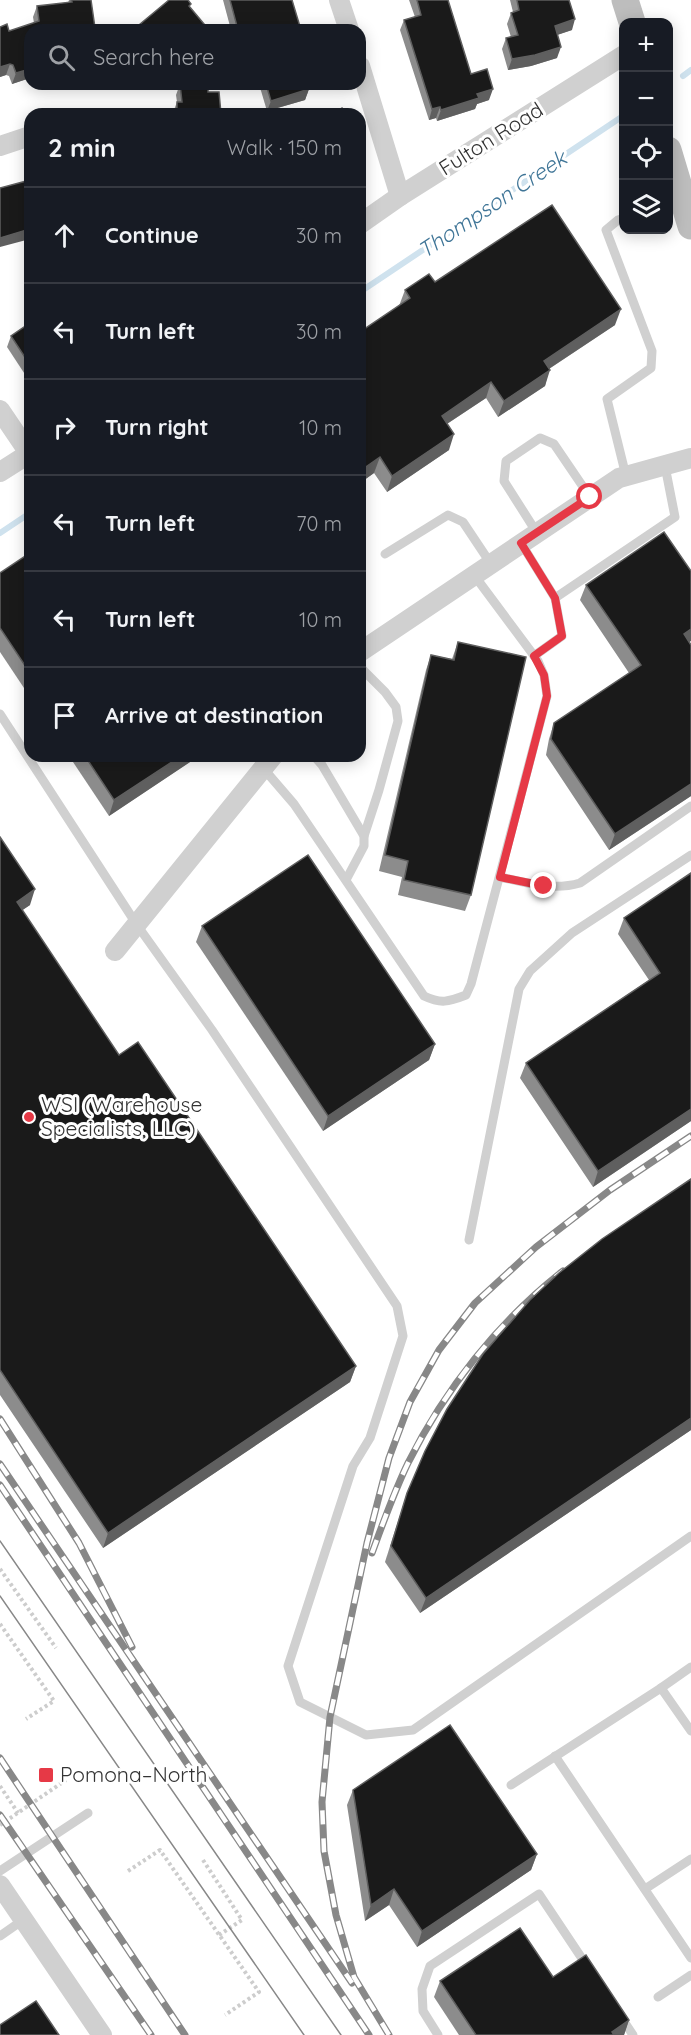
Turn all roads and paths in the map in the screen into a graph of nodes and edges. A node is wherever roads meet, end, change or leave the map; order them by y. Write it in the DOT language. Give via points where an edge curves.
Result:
graph roads {
  1 [pos="339,0"];
  2 [pos="625,0"];
  3 [pos="631,18"];
  4 [pos="347,24"];
  5 [pos="619,58"];
  6 [pos="366,86"];
  7 [pos="24,138"];
  8 [pos="0,146"];
  9 [pos="673,163"];
  10 [pos="400,196"];
  11 [pos="366,220"];
  12 [pos="619,220"];
  13 [pos="691,226"];
  14 [pos="0,410"];
  15 [pos="24,446"];
  16 [pos="24,456"];
  17 [pos="691,458"];
  18 [pos="665,466"];
  19 [pos="0,472"];
  20 [pos="626,476"];
  21 [pos="590,497"];
  22 [pos="529,538"];
  23 [pos="385,554"];
  24 [pos="491,564"];
  25 [pos="474,575"];
  26 [pos="555,598"];
  27 [pos="366,648"];
  28 [pos="534,656"];
  29 [pos="366,673"];
  30 [pos="0,714"];
  31 [pos="24,751"];
  32 [pos="31,762"];
  33 [pos="268,762"];
  34 [pos="319,762"];
  35 [pos="691,806"];
  36 [pos="364,836"];
  37 [pos="691,855"];
  38 [pos="500,877"];
  39 [pos="346,880"];
  40 [pos="136,924"];
  41 [pos="116,951"];
  42 [pos="469,1240"];
  43 [pos="691,1536"];
  44 [pos="0,1569"];
  45 [pos="0,1624"];
  46 [pos="56,1648"];
  47 [pos="691,1667"];
  48 [pos="661,1688"];
  49 [pos="26,1719"];
  50 [pos="691,1731"];
  51 [pos="555,1756"];
  52 [pos="66,1780"];
  53 [pos="511,1785"];
  54 [pos="0,1786"];
  55 [pos="88,1812"];
  56 [pos="18,1813"];
  57 [pos="0,1825"];
  58 [pos="691,1859"];
  59 [pos="203,1860"];
  60 [pos="0,1871"];
  61 [pos="128,1871"];
  62 [pos="0,1885"];
  63 [pos="645,1890"];
  64 [pos="23,1920"];
  65 [pos="219,1935"];
  66 [pos="0,1936"];
  67 [pos="691,1958"];
  68 [pos="691,1975"];
  69 [pos="596,1978"];
  70 [pos="658,1997"];
  71 [pos="614,2007"];
  72 [pos="225,2015"];
  73 [pos="102,2035"];
  74 [pos="438,2035"];
  75 [pos="633,2035"];
  1 -- 4 [label="street"];
  2 -- 3 [label="main road"];
  5 -- 10 [label="street, Fulton Road"];
  6 -- 10 [label="street"];
  7 -- 8 [label="street"];
  9 -- 13 [label="main road"];
  10 -- 11 [label="street, Fulton Road"];
  12 -- 20 [label="lane" via="606,230 652,351 651,368 607,399"];
  14 -- 15 [label="street"];
  16 -- 19 [label="street"];
  17 -- 18 [label="street"];
  18 -- 20 [label="street"];
  18 -- 26 [label="lane" via="675,517"];
  20 -- 21 [label="street"];
  21 -- 22 [label="street"];
  21 -- 22 [label="lane" via="554,444 540,438 506,461 504,481"];
  22 -- 24 [label="street"];
  22 -- 26 [label="lane"];
  23 -- 24 [label="lane" via="448,515 464,522"];
  24 -- 25 [label="street"];
  25 -- 27 [label="street"];
  25 -- 28 [label="lane"];
  26 -- 28 [label="lane" via="562,636"];
  28 -- 38 [label="lane" via="544,675 547,696"];
  29 -- 36 [label="lane" via="396,707 398,721"];
  30 -- 31 [label="lane"];
  32 -- 40 [label="lane"];
  33 -- 39 [label="lane"];
  33 -- 40 [label="street"];
  34 -- 36 [label="lane"];
  35 -- 38 [label="lane" via="580,883 544,886"];
  36 -- 39 [label="lane" via="364,846"];
  37 -- 42 [label="lane" via="572,933 530,971 519,989"];
  38 -- 39 [label="lane" via="466,995 438,1002 424,996"];
  40 -- 41 [label="street"];
  40 -- 43 [label="lane" via="397,1306 403,1336 369,1438 353,1466 288,1666 300,1702 366,1735 413,1730"];
  44 -- 46 [label="path"];
  45 -- 49 [label="path" via="54,1701"];
  47 -- 48 [label="lane"];
  48 -- 50 [label="lane"];
  48 -- 51 [label="lane"];
  51 -- 53 [label="lane"];
  51 -- 63 [label="lane"];
  52 -- 56 [label="path"];
  54 -- 56 [label="path"];
  55 -- 60 [label="lane"];
  56 -- 57 [label="path"];
  58 -- 63 [label="lane"];
  59 -- 65 [label="path" via="242,1920"];
  61 -- 65 [label="path" via="160,1850"];
  62 -- 64 [label="street"];
  63 -- 67 [label="lane"];
  64 -- 66 [label="lane"];
  64 -- 73 [label="street"];
  65 -- 72 [label="path" via="259,1992"];
  68 -- 70 [label="lane"];
  69 -- 74 [label="lane" via="539,1894 430,1966 422,1989 423,2011"];
  71 -- 75 [label="lane"];
}
